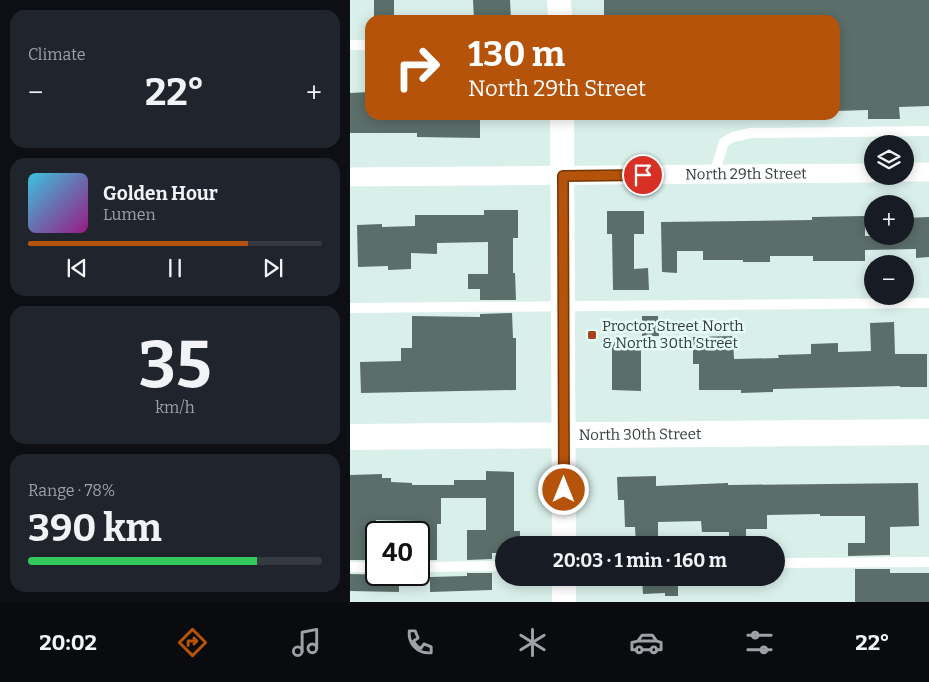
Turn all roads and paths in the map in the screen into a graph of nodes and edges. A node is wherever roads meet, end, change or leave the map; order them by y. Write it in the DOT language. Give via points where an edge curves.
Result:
graph roads {
  1 [pos="560,0"];
  2 [pos="560,15"];
  3 [pos="350,45"];
  4 [pos="365,45"];
  5 [pos="562,120"];
  6 [pos="929,131"];
  7 [pos="914,172"];
  8 [pos="929,172"];
  9 [pos="864,173"];
  10 [pos="714,174"];
  11 [pos="563,176"];
  12 [pos="350,177"];
  13 [pos="929,303"];
  14 [pos="564,307"];
  15 [pos="350,308"];
  16 [pos="929,432"];
  17 [pos="563,436"];
  18 [pos="350,437"];
  19 [pos="564,536"];
  20 [pos="929,562"];
  21 [pos="785,563"];
  22 [pos="495,566"];
  23 [pos="350,567"];
  24 [pos="365,567"];
  25 [pos="430,567"];
  26 [pos="564,586"];
  27 [pos="564,602"];
  1 -- 2 [label="street"];
  3 -- 4 [label="lane"];
  5 -- 11 [label="street"];
  6 -- 10 [label="lane" via="751,133 724,142"];
  7 -- 8 [label="street"];
  9 -- 10 [label="street, North 29th Street"];
  10 -- 11 [label="street, North 29th Street"];
  11 -- 12 [label="street, North 29th Street"];
  11 -- 14 [label="street"];
  13 -- 14 [label="lane"];
  14 -- 15 [label="lane"];
  14 -- 17 [label="street"];
  16 -- 17 [label="main road, North 30th Street"];
  17 -- 18 [label="main road, North 30th Street"];
  17 -- 19 [label="street"];
  20 -- 21 [label="lane"];
  22 -- 25 [label="lane"];
  23 -- 24 [label="lane"];
  26 -- 27 [label="street"];
}
